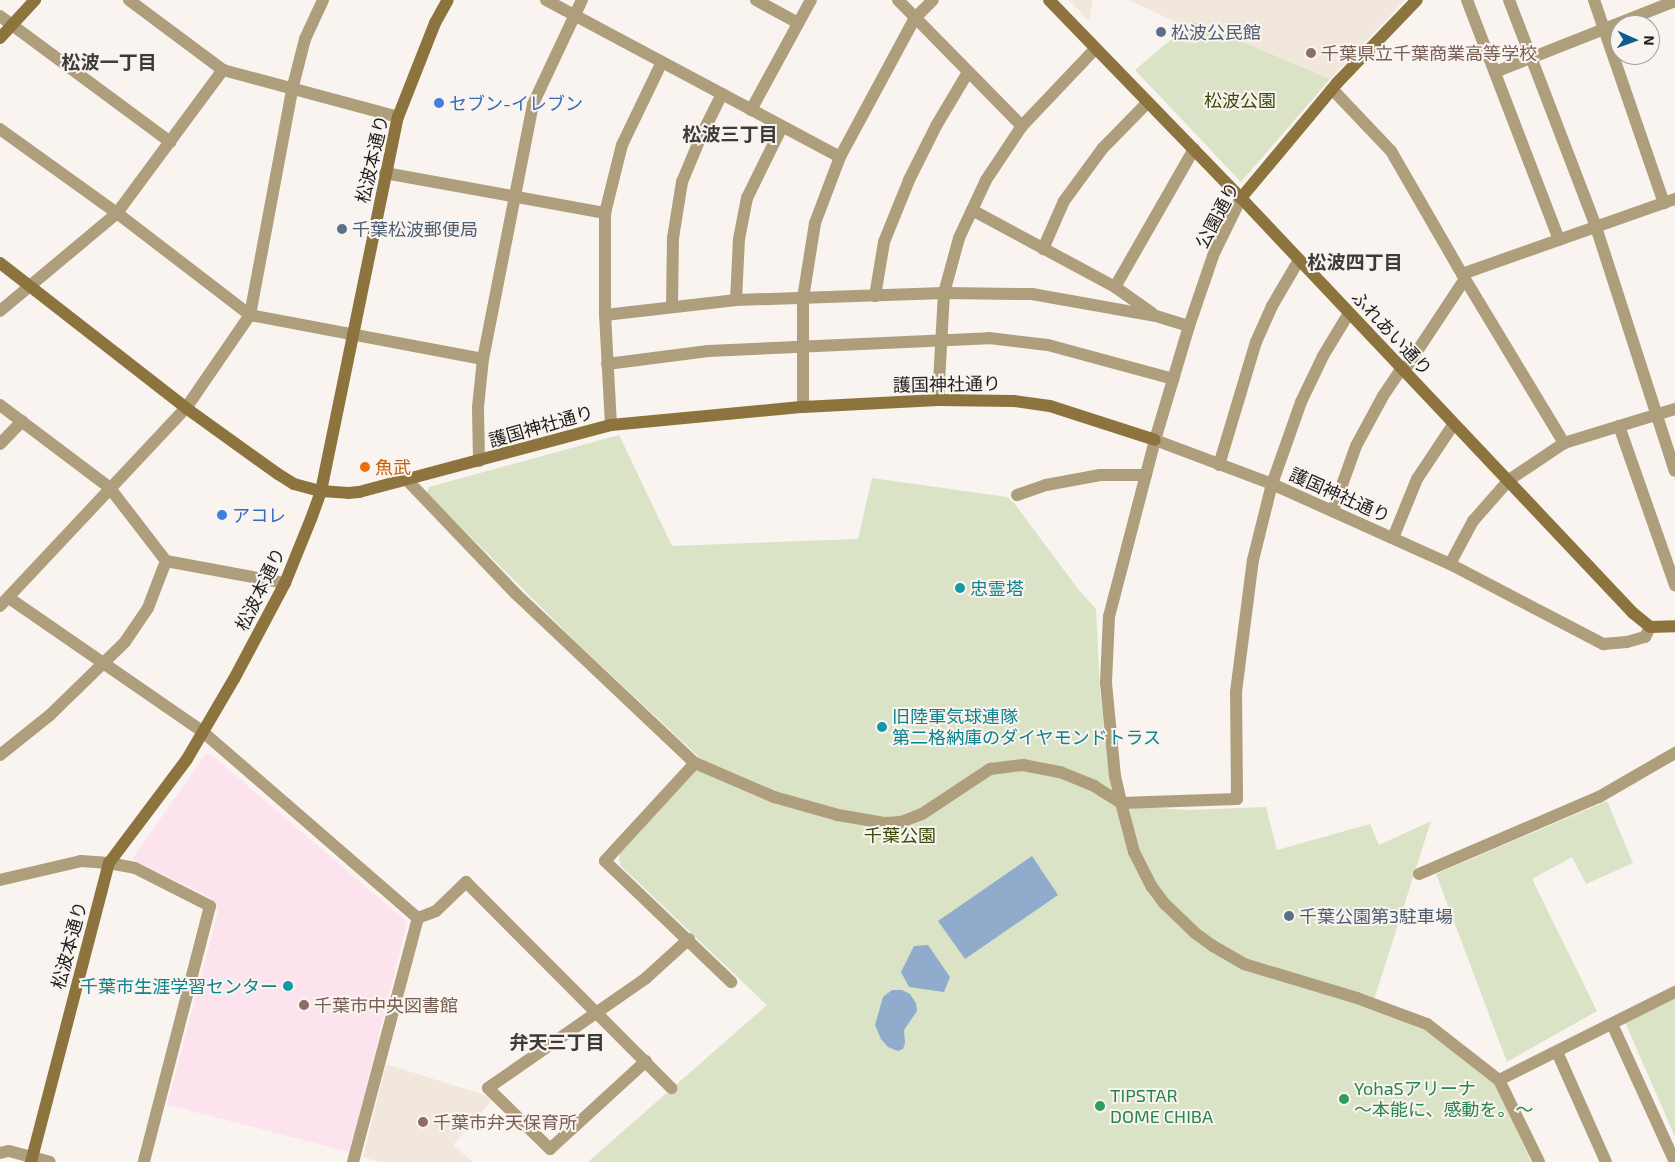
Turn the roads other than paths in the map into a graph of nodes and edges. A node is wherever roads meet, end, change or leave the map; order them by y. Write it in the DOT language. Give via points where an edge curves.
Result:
graph roads {
  1 [pos="35,0"];
  2 [pos="129,0"];
  3 [pos="323,0"];
  4 [pos="448,0"];
  5 [pos="546,0"];
  6 [pos="582,0"];
  7 [pos="756,0"];
  8 [pos="811,0"];
  9 [pos="898,0"];
  10 [pos="934,0"];
  11 [pos="1049,0"];
  12 [pos="1417,0"];
  13 [pos="1467,0"];
  14 [pos="1509,0"];
  15 [pos="1594,0"];
  16 [pos="1675,1"];
  17 [pos="574,15"];
  18 [pos="0,16"];
  19 [pos="915,18"];
  20 [pos="798,23"];
  21 [pos="12,25"];
  22 [pos="1604,29"];
  23 [pos="0,38"];
  24 [pos="1095,48"];
  25 [pos="1531,58"];
  26 [pos="662,62"];
  27 [pos="223,70"];
  28 [pos="968,72"];
  29 [pos="1495,72"];
  30 [pos="1332,89"];
  31 [pos="292,90"];
  32 [pos="722,94"];
  33 [pos="1147,103"];
  34 [pos="751,110"];
  35 [pos="398,117"];
  36 [pos="782,126"];
  37 [pos="1022,126"];
  38 [pos="0,129"];
  39 [pos="170,142"];
  40 [pos="1194,149"];
  41 [pos="840,157"];
  42 [pos="386,173"];
  43 [pos="513,196"];
  44 [pos="1241,198"];
  45 [pos="1670,201"];
  46 [pos="972,210"];
  47 [pos="605,213"];
  48 [pos="117,214"];
  49 [pos="1596,227"];
  50 [pos="1559,240"];
  51 [pos="1043,249"];
  52 [pos="1299,260"];
  53 [pos="0,263"];
  54 [pos="1464,277"];
  55 [pos="31,286"];
  56 [pos="1115,287"];
  57 [pos="944,293"];
  58 [pos="876,296"];
  59 [pos="803,298"];
  60 [pos="736,300"];
  61 [pos="672,307"];
  62 [pos="0,311"];
  63 [pos="1349,313"];
  64 [pos="250,315"];
  65 [pos="605,315"];
  66 [pos="1156,316"];
  67 [pos="1189,326"];
  68 [pos="352,335"];
  69 [pos="940,340"];
  70 [pos="803,347"];
  71 [pos="484,359"];
  72 [pos="607,364"];
  73 [pos="1403,370"];
  74 [pos="1173,379"];
  75 [pos="938,400"];
  76 [pos="0,405"];
  77 [pos="803,407"];
  78 [pos="186,408"];
  79 [pos="1675,408"];
  80 [pos="1657,415"];
  81 [pos="22,421"];
  82 [pos="611,424"];
  83 [pos="1453,425"];
  84 [pos="1619,426"];
  85 [pos="1155,440"];
  86 [pos="1564,443"];
  87 [pos="0,444"];
  88 [pos="479,461"];
  89 [pos="1219,465"];
  90 [pos="1675,471"];
  91 [pos="1146,475"];
  92 [pos="407,480"];
  93 [pos="1508,480"];
  94 [pos="1272,484"];
  95 [pos="109,488"];
  96 [pos="320,491"];
  97 [pos="1017,495"];
  98 [pos="1333,510"];
  99 [pos="1393,538"];
  100 [pos="166,561"];
  101 [pos="1450,564"];
  102 [pos="285,582"];
  103 [pos="1675,585"];
  104 [pos="5,602"];
  105 [pos="1675,626"];
  106 [pos="1650,627"];
  107 [pos="104,665"];
  108 [pos="203,732"];
  109 [pos="1675,753"];
  110 [pos="0,755"];
  111 [pos="695,764"];
  112 [pos="1120,803"];
  113 [pos="109,863"];
  114 [pos="1419,874"];
  115 [pos="0,880"];
  116 [pos="418,918"];
  117 [pos="689,939"];
  118 [pos="731,982"];
  119 [pos="1675,992"];
  120 [pos="597,1011"];
  121 [pos="1612,1024"];
  122 [pos="1557,1052"];
  123 [pos="646,1061"];
  124 [pos="1499,1080"];
  125 [pos="671,1088"];
  126 [pos="0,1153"];
  127 [pos="32,1160"];
  128 [pos="50,1162"];
  129 [pos="144,1162"];
  130 [pos="353,1162"];
  131 [pos="1539,1162"];
  132 [pos="1606,1162"];
  133 [pos="1675,1162"];
  1 -- 21 [label="street"];
  2 -- 27 [label="street"];
  3 -- 31 [label="street" via="305,39"];
  4 -- 35 [label="street, 松波本通り" via="435,23"];
  5 -- 17 [label="street"];
  6 -- 17 [label="street"];
  7 -- 20 [label="street"];
  8 -- 20 [label="street"];
  9 -- 19 [label="street"];
  10 -- 19 [label="street"];
  11 -- 24 [label="street, ふれあい通り"];
  12 -- 30 [label="street, 公園通り"];
  13 -- 29 [label="street"];
  14 -- 25 [label="street"];
  15 -- 22 [label="street"];
  16 -- 22 [label="street"];
  17 -- 26 [label="street"];
  17 -- 43 [label="street" via="533,104"];
  18 -- 21 [label="street"];
  19 -- 28 [label="street"];
  19 -- 41 [label="street"];
  20 -- 34 [label="street"];
  21 -- 23 [label="street"];
  21 -- 39 [label="street"];
  22 -- 25 [label="street"];
  22 -- 45 [label="street"];
  24 -- 33 [label="street, ふれあい通り"];
  24 -- 37 [label="street"];
  25 -- 29 [label="street"];
  25 -- 49 [label="street"];
  26 -- 32 [label="street"];
  26 -- 47 [label="street" via="622,145"];
  27 -- 31 [label="street"];
  27 -- 39 [label="street"];
  28 -- 37 [label="street"];
  28 -- 58 [label="street" via="909,180 884,242"];
  29 -- 50 [label="street"];
  30 -- 44 [label="street, 公園通り"];
  30 -- 54 [label="street" via="1391,151"];
  31 -- 35 [label="street"];
  31 -- 64 [label="street"];
  32 -- 34 [label="street"];
  32 -- 61 [label="street" via="682,182 674,238"];
  33 -- 40 [label="street, ふれあい通り"];
  33 -- 51 [label="street" via="1103,148 1064,201"];
  34 -- 36 [label="street"];
  35 -- 42 [label="street, 松波本通り"];
  36 -- 41 [label="street"];
  36 -- 60 [label="street" via="747,198 739,239"];
  37 -- 46 [label="street" via="986,180"];
  38 -- 48 [label="street"];
  39 -- 48 [label="street"];
  40 -- 44 [label="street, ふれあい通り"];
  40 -- 56 [label="street"];
  41 -- 59 [label="street" via="815,223"];
  42 -- 43 [label="street"];
  42 -- 68 [label="street, 松波本通り"];
  43 -- 47 [label="street"];
  43 -- 71 [label="street"];
  44 -- 52 [label="street, ふれあい通り"];
  44 -- 67 [label="street, 公園通り" via="1214,253"];
  45 -- 49 [label="street"];
  46 -- 51 [label="street"];
  46 -- 57 [label="street" via="959,238"];
  47 -- 65 [label="street"];
  48 -- 55 [label="street"];
  48 -- 64 [label="street"];
  49 -- 50 [label="street"];
  49 -- 80 [label="street"];
  50 -- 54 [label="street"];
  51 -- 56 [label="street"];
  52 -- 63 [label="street, ふれあい通り"];
  52 -- 89 [label="street" via="1272,306 1256,342"];
  53 -- 55 [label="street, 護国神社通り"];
  54 -- 73 [label="street"];
  54 -- 86 [label="street"];
  55 -- 62 [label="street"];
  55 -- 78 [label="street, 護国神社通り"];
  56 -- 66 [label="street"];
  57 -- 58 [label="street"];
  57 -- 66 [label="street" via="1032,294"];
  57 -- 69 [label="street"];
  58 -- 59 [label="street"];
  59 -- 60 [label="street"];
  59 -- 70 [label="street"];
  60 -- 61 [label="street"];
  61 -- 65 [label="street"];
  63 -- 73 [label="street, ふれあい通り"];
  63 -- 94 [label="street" via="1301,402"];
  64 -- 68 [label="street"];
  64 -- 78 [label="street"];
  65 -- 72 [label="street"];
  66 -- 67 [label="street"];
  67 -- 74 [label="street, 公園通り"];
  68 -- 71 [label="street"];
  68 -- 96 [label="street, 松波本通り"];
  69 -- 70 [label="street"];
  69 -- 74 [label="street" via="989,338 1048,345"];
  69 -- 75 [label="street"];
  70 -- 72 [label="street" via="708,351"];
  70 -- 77 [label="street"];
  71 -- 88 [label="street" via="478,416"];
  72 -- 82 [label="street"];
  73 -- 83 [label="street, ふれあい通り"];
  73 -- 98 [label="street" via="1383,396 1356,446"];
  74 -- 85 [label="street, 公園通り"];
  75 -- 77 [label="street, 護国神社通り"];
  75 -- 85 [label="street, 護国神社通り" via="1014,401 1050,406"];
  76 -- 81 [label="street"];
  77 -- 82 [label="street, 護国神社通り"];
  78 -- 95 [label="street"];
  78 -- 96 [label="street, 護国神社通り" via="294,484"];
  79 -- 80 [label="street"];
  80 -- 84 [label="street"];
  80 -- 90 [label="street"];
  81 -- 87 [label="street"];
  81 -- 95 [label="street"];
  82 -- 88 [label="street, 護国神社通り"];
  83 -- 93 [label="street, ふれあい通り"];
  83 -- 99 [label="street" via="1417,480"];
  84 -- 86 [label="street"];
  84 -- 103 [label="street"];
  85 -- 89 [label="street, 護国神社通り"];
  85 -- 91 [label="street, 公園通り"];
  86 -- 93 [label="street"];
  88 -- 92 [label="street, 護国神社通り"];
  89 -- 94 [label="street, 護国神社通り"];
  91 -- 97 [label="street" via="1100,475"];
  91 -- 112 [label="street, 公園通り" via="1109,616 1106,683"];
  92 -- 96 [label="street, 護国神社通り" via="348,493"];
  92 -- 111 [label="street" via="516,594"];
  93 -- 101 [label="street" via="1473,521"];
  93 -- 106 [label="street, ふれあい通り" via="1633,613"];
  94 -- 98 [label="street, 護国神社通り"];
  94 -- 112 [label="street" via="1253,560 1241,644 1236,692 1237,799"];
  95 -- 100 [label="street"];
  95 -- 104 [label="street"];
  96 -- 102 [label="street, 松波本通り"];
  98 -- 99 [label="street, 護国神社通り"];
  99 -- 101 [label="street, 護国神社通り"];
  100 -- 102 [label="street"];
  100 -- 107 [label="street" via="148,608 125,642"];
  101 -- 106 [label="street, 護国神社通り" via="1603,644 1645,637"];
  102 -- 108 [label="street, 松波本通り"];
  104 -- 107 [label="street"];
  105 -- 106 [label="street"];
  107 -- 108 [label="street"];
  107 -- 110 [label="street"];
  108 -- 113 [label="street, 松波本通り" via="184,763"];
  108 -- 116 [label="street"];
  109 -- 114 [label="street" via="1600,798"];
  111 -- 112 [label="street" via="774,797 838,815 886,822 901,822 922,814 990,769 1010,766 1040,767 1060,772 1094,786"];
  111 -- 117 [label="street" via="605,861"];
  112 -- 124 [label="street, 公園通り" via="1141,869 1165,904 1195,933 1244,964 1356,998 1427,1024"];
  113 -- 115 [label="street" via="81,861"];
  113 -- 127 [label="street, 松波本通り"];
  113 -- 129 [label="street" via="135,868 210,906"];
  116 -- 120 [label="street" via="436,911 466,882"];
  116 -- 130 [label="street"];
  117 -- 118 [label="street"];
  117 -- 120 [label="street" via="646,978"];
  119 -- 121 [label="street"];
  120 -- 123 [label="street"];
  120 -- 123 [label="street" via="488,1088 550,1150"];
  121 -- 122 [label="street"];
  121 -- 133 [label="street"];
  122 -- 124 [label="street"];
  122 -- 132 [label="street"];
  123 -- 125 [label="street"];
  124 -- 131 [label="street"];
  126 -- 127 [label="street" via="10,1151"];
  127 -- 128 [label="street"];
}
